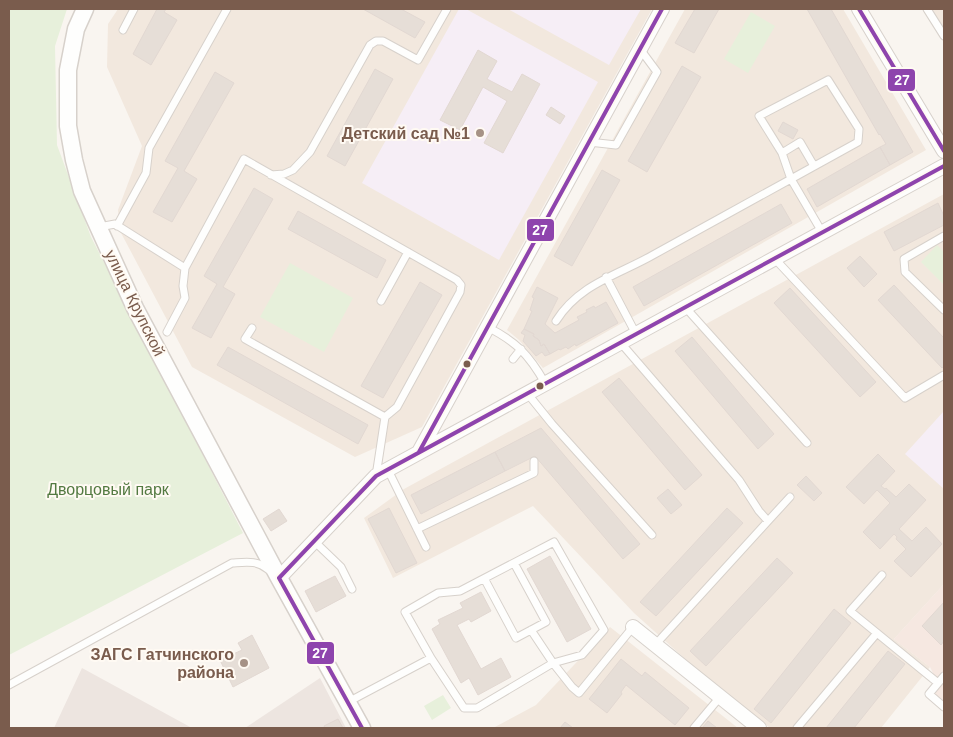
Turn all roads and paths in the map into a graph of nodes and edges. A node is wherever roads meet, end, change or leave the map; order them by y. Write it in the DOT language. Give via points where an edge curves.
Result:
graph roads {
  1 [pos="85,9"];
  2 [pos="134,9"];
  3 [pos="227,9"];
  4 [pos="444,9"];
  5 [pos="662,9"];
  6 [pos="860,9"];
  7 [pos="927,9"];
  8 [pos="123,30"];
  9 [pos="944,36"];
  10 [pos="640,49"];
  11 [pos="588,142"];
  12 [pos="944,151"];
  13 [pos="782,153"];
  14 [pos="814,166"];
  15 [pos="944,166"];
  16 [pos="271,175"];
  17 [pos="791,179"];
  18 [pos="117,226"];
  19 [pos="99,227"];
  20 [pos="822,232"];
  21 [pos="944,236"];
  22 [pos="408,252"];
  23 [pos="775,259"];
  24 [pos="185,268"];
  25 [pos="606,277"];
  26 [pos="381,300"];
  27 [pos="685,307"];
  28 [pos="944,310"];
  29 [pos="556,321"];
  30 [pos="486,327"];
  31 [pos="252,328"];
  32 [pos="167,332"];
  33 [pos="636,334"];
  34 [pos="620,342"];
  35 [pos="522,349"];
  36 [pos="513,359"];
  37 [pos="944,375"];
  38 [pos="546,383"];
  39 [pos="527,393"];
  40 [pos="441,412"];
  41 [pos="386,417"];
  42 [pos="457,431"];
  43 [pos="807,443"];
  44 [pos="419,452"];
  45 [pos="534,462"];
  46 [pos="382,473"];
  47 [pos="790,497"];
  48 [pos="768,521"];
  49 [pos="417,529"];
  50 [pos="652,535"];
  51 [pos="314,541"];
  52 [pos="426,548"];
  53 [pos="514,563"];
  54 [pos="882,575"];
  55 [pos="280,578"];
  56 [pos="485,580"];
  57 [pos="352,589"];
  58 [pos="633,627"];
  59 [pos="530,630"];
  60 [pos="876,633"];
  61 [pos="655,645"];
  62 [pos="431,658"];
  63 [pos="553,663"];
  64 [pos="944,676"];
  65 [pos="938,683"];
  66 [pos="9,685"];
  67 [pos="720,697"];
  68 [pos="348,702"];
  69 [pos="944,707"];
  70 [pos="362,728"];
  71 [pos="694,728"];
  72 [pos="759,728"];
  73 [pos="798,728"];
  1 -- 19 [label="street, улица Крупской" via="76,29 68,70 68,126 82,191"];
  2 -- 8 [label="lane"];
  3 -- 18 [label="lane" via="149,148 146,173"];
  4 -- 16 [label="lane" via="418,60 383,41 370,44 310,152 293,170"];
  5 -- 10 [label="street"];
  6 -- 12 [label="street"];
  7 -- 9 [label="lane"];
  10 -- 11 [label="street"];
  10 -- 11 [label="lane" via="657,72 616,145"];
  11 -- 30 [label="street"];
  13 -- 14 [label="lane" via="800,142"];
  13 -- 14 [label="lane" via="759,116 828,80 859,129 858,142"];
  13 -- 17 [label="lane"];
  14 -- 17 [label="lane"];
  15 -- 20 [label="street"];
  16 -- 22 [label="lane"];
  16 -- 24 [label="lane" via="244,159"];
  17 -- 20 [label="lane"];
  17 -- 25 [label="lane" via="642,262"];
  18 -- 19 [label="lane"];
  18 -- 24 [label="lane"];
  19 -- 55 [label="street, улица Крупской" via="135,308"];
  20 -- 23 [label="street"];
  21 -- 28 [label="lane" via="904,259 905,272"];
  22 -- 26 [label="lane"];
  22 -- 41 [label="lane" via="461,285 397,407"];
  23 -- 27 [label="street"];
  23 -- 37 [label="lane" via="904,398"];
  24 -- 32 [label="lane" via="185,298"];
  25 -- 29 [label="lane" via="582,293"];
  25 -- 33 [label="lane"];
  27 -- 33 [label="street"];
  27 -- 43 [label="lane"];
  30 -- 35 [label="lane"];
  30 -- 40 [label="street"];
  31 -- 41 [label="lane" via="245,339"];
  33 -- 34 [label="street"];
  34 -- 38 [label="street"];
  34 -- 48 [label="lane" via="739,480"];
  35 -- 36 [label="lane"];
  35 -- 38 [label="lane"];
  38 -- 39 [label="street"];
  39 -- 42 [label="street"];
  39 -- 50 [label="lane"];
  40 -- 42 [label="street" via="440,424"];
  40 -- 44 [label="street"];
  41 -- 46 [label="lane"];
  42 -- 44 [label="street"];
  44 -- 46 [label="street"];
  45 -- 49 [label="lane" via="534,473"];
  46 -- 49 [label="lane"];
  46 -- 51 [label="street"];
  47 -- 48 [label="lane"];
  48 -- 61 [label="lane"];
  49 -- 52 [label="lane"];
  51 -- 55 [label="street"];
  51 -- 57 [label="lane" via="342,567"];
  53 -- 56 [label="lane"];
  53 -- 59 [label="lane" via="546,622"];
  53 -- 63 [label="lane" via="554,542 604,630 582,655"];
  54 -- 60 [label="lane" via="850,611"];
  55 -- 66 [label="lane" via="261,564 250,561 232,563"];
  55 -- 68 [label="street, улица Крупской"];
  56 -- 59 [label="lane" via="516,638"];
  56 -- 62 [label="lane" via="460,592 438,593 405,612"];
  58 -- 61 [label="street"];
  58 -- 63 [label="lane" via="579,693"];
  59 -- 63 [label="lane"];
  60 -- 65 [label="lane"];
  60 -- 73 [label="lane"];
  61 -- 67 [label="street"];
  62 -- 63 [label="lane" via="464,708 477,708"];
  62 -- 68 [label="lane"];
  64 -- 65 [label="lane"];
  65 -- 69 [label="lane" via="930,694"];
  67 -- 71 [label="lane"];
  67 -- 72 [label="street"];
  68 -- 70 [label="street, улица Крупской"];
}
